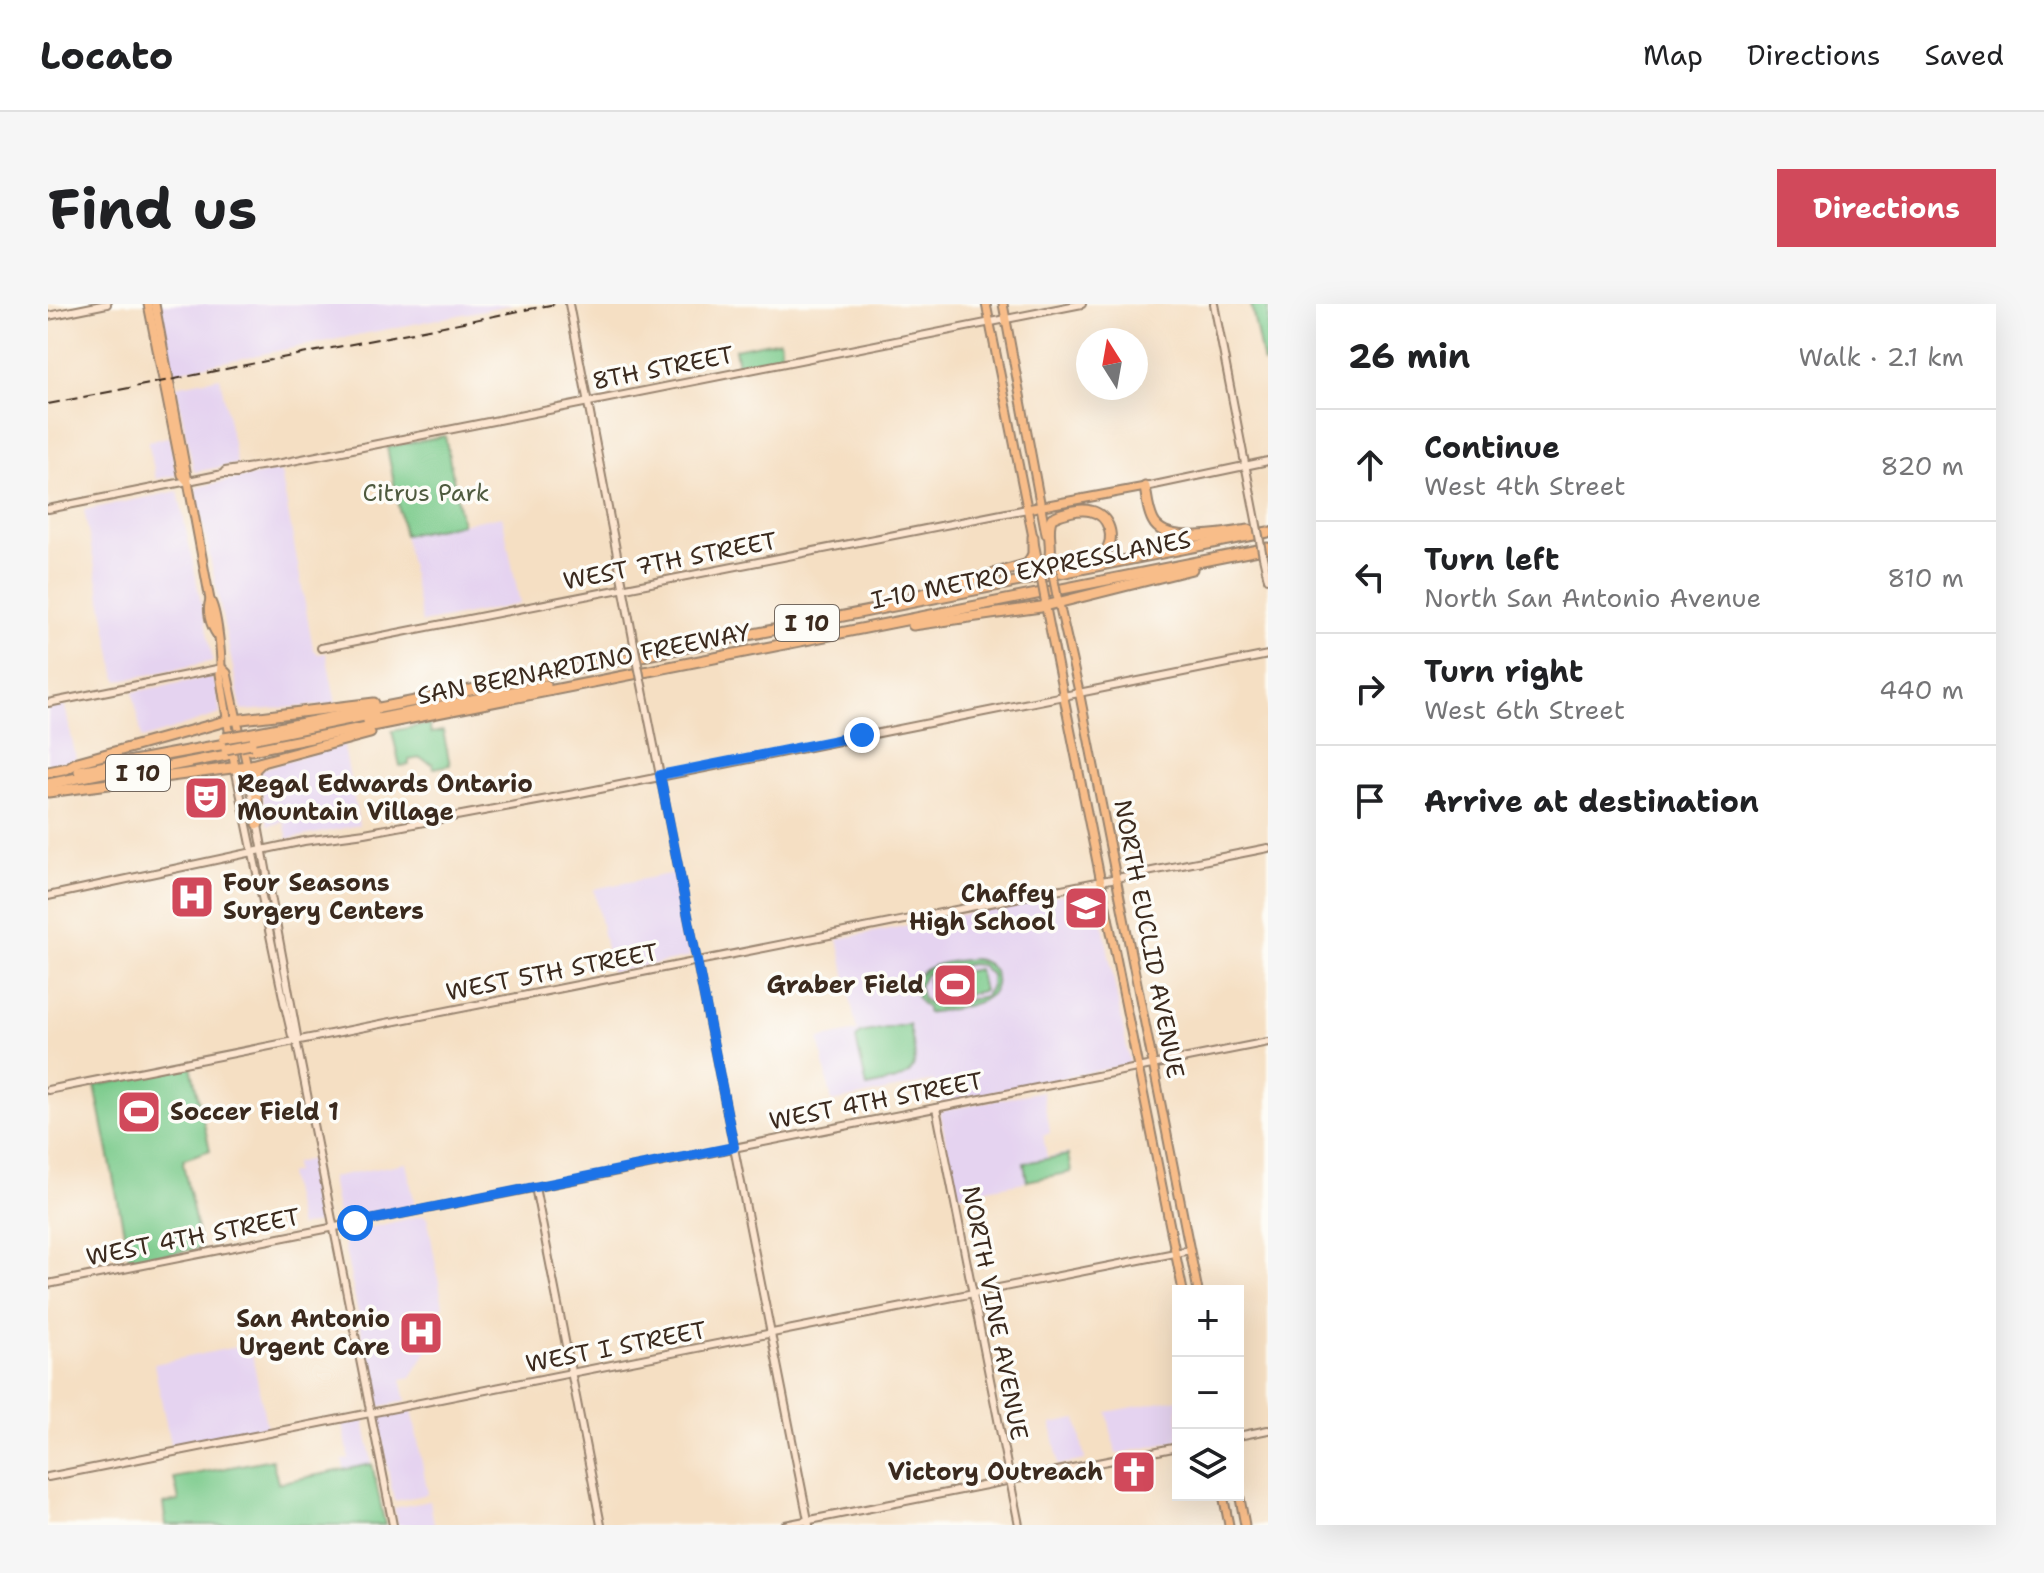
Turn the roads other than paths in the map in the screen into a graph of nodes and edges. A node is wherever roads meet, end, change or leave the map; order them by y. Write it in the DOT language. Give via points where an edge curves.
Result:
graph roads {
  1 [pos="107,304"];
  2 [pos="148,304"];
  3 [pos="155,304"];
  4 [pos="567,304"];
  5 [pos="986,304"];
  6 [pos="1003,304"];
  7 [pos="1082,304"];
  8 [pos="1214,304"];
  9 [pos="48,316"];
  10 [pos="1006,319"];
  11 [pos="990,322"];
  12 [pos="159,342"];
  13 [pos="166,381"];
  14 [pos="586,402"];
  15 [pos="177,433"];
  16 [pos="1268,461"];
  17 [pos="1245,465"];
  18 [pos="187,481"];
  19 [pos="1145,487"];
  20 [pos="1042,507"];
  21 [pos="48,509"];
  22 [pos="1027,509"];
  23 [pos="1033,537"];
  24 [pos="1266,542"];
  25 [pos="1051,560"];
  26 [pos="1042,572"];
  27 [pos="1268,579"];
  28 [pos="623,589"];
  29 [pos="1058,599"];
  30 [pos="1045,602"];
  31 [pos="862,612"];
  32 [pos="878,626"];
  33 [pos="321,648"];
  34 [pos="1268,655"];
  35 [pos="222,668"];
  36 [pos="459,692"];
  37 [pos="1079,692"];
  38 [pos="1064,695"];
  39 [pos="48,703"];
  40 [pos="399,709"];
  41 [pos="359,711"];
  42 [pos="436,714"];
  43 [pos="386,717"];
  44 [pos="238,719"];
  45 [pos="226,721"];
  46 [pos="302,740"];
  47 [pos="250,742"];
  48 [pos="226,747"];
  49 [pos="140,754"];
  50 [pos="263,762"];
  51 [pos="247,766"];
  52 [pos="235,768"];
  53 [pos="66,769"];
  54 [pos="99,771"];
  55 [pos="127,775"];
  56 [pos="660,775"];
  57 [pos="48,783"];
  58 [pos="1098,785"];
  59 [pos="1083,787"];
  60 [pos="258,824"];
  61 [pos="1268,848"];
  62 [pos="258,852"];
  63 [pos="1109,879"];
  64 [pos="48,896"];
  65 [pos="277,950"];
  66 [pos="697,961"];
  67 [pos="296,1041"];
  68 [pos="1268,1042"];
  69 [pos="1146,1066"];
  70 [pos="48,1090"];
  71 [pos="936,1108"];
  72 [pos="734,1147"];
  73 [pos="535,1187"];
  74 [pos="334,1227"];
  75 [pos="1190,1250"];
  76 [pos="1176,1253"];
  77 [pos="48,1284"];
  78 [pos="1182,1285"];
  79 [pos="1197,1285"];
  80 [pos="973,1294"];
  81 [pos="771,1334"];
  82 [pos="572,1374"];
  83 [pos="370,1414"];
  84 [pos="1268,1430"];
  85 [pos="1244,1435"];
  86 [pos="1172,1448"];
  87 [pos="48,1477"];
  88 [pos="1010,1480"];
  89 [pos="1224,1501"];
  90 [pos="1240,1501"];
  91 [pos="808,1523"];
  92 [pos="393,1525"];
  93 [pos="601,1525"];
  94 [pos="785,1525"];
  95 [pos="1019,1525"];
  96 [pos="1229,1525"];
  97 [pos="1245,1525"];
  1 -- 9 [label="street"];
  2 -- 12 [label="main road"];
  3 -- 12 [label="main road"];
  4 -- 14 [label="street"];
  5 -- 11 [label="main road, NORTH EUCLID AVENUE"];
  6 -- 10 [label="main road, NORTH EUCLID AVENUE"];
  7 -- 10 [label="street, 8TH STREET"];
  8 -- 17 [label="street"];
  10 -- 11 [label="street, 8TH STREET"];
  10 -- 20 [label="main road, NORTH EUCLID AVENUE"];
  11 -- 14 [label="street, 8TH STREET"];
  11 -- 22 [label="main road, NORTH EUCLID AVENUE"];
  12 -- 13 [label="main road"];
  12 -- 13 [label="main road"];
  13 -- 15 [label="main road"];
  13 -- 15 [label="main road"];
  14 -- 18 [label="street, 8TH STREET"];
  14 -- 28 [label="street"];
  15 -- 18 [label="main road"];
  15 -- 18 [label="main road"];
  16 -- 17 [label="street"];
  17 -- 19 [label="street"];
  17 -- 24 [label="street, bridge"];
  18 -- 21 [label="street, 8TH STREET"];
  18 -- 35 [label="main road"];
  19 -- 20 [label="main road"];
  19 -- 24 [label="highway" via="1153,520 1172,535"];
  20 -- 22 [label="main road"];
  20 -- 25 [label="main road, NORTH EUCLID AVENUE"];
  22 -- 23 [label="main road, NORTH EUCLID AVENUE"];
  22 -- 28 [label="street, WEST 7TH STREET"];
  23 -- 26 [label="main road, NORTH EUCLID AVENUE"];
  23 -- 31 [label="highway" via="1028,564"];
  24 -- 26 [label="highway, SAN BERNARDINO FREEWAY / I 10"];
  24 -- 27 [label="street"];
  24 -- 29 [label="highway" via="1238,558"];
  24 -- 32 [label="highway, SAN BERNARDINO FREEWAY / I 10"];
  24 -- 40 [label="highway, I-10 METRO EXPRESSLANES"];
  24 -- 43 [label="highway, I-10 METRO EXPRESSLANES"];
  25 -- 26 [label="highway" via="1050,522 1055,516 1088,510 1107,522 1110,539 1104,553"];
  25 -- 29 [label="main road, NORTH EUCLID AVENUE, bridge"];
  26 -- 30 [label="main road, NORTH EUCLID AVENUE, bridge"];
  26 -- 31 [label="highway, SAN BERNARDINO FREEWAY / I 10"];
  28 -- 33 [label="street, WEST 7TH STREET"];
  28 -- 56 [label="street, bridge"];
  29 -- 30 [label="highway"];
  29 -- 37 [label="main road, NORTH EUCLID AVENUE"];
  30 -- 32 [label="highway"];
  30 -- 38 [label="main road, NORTH EUCLID AVENUE"];
  31 -- 36 [label="highway, SAN BERNARDINO FREEWAY / I 10"];
  32 -- 42 [label="highway, SAN BERNARDINO FREEWAY / I 10"];
  34 -- 37 [label="street"];
  35 -- 39 [label="street"];
  35 -- 44 [label="main road"];
  35 -- 45 [label="main road"];
  36 -- 41 [label="highway, SAN BERNARDINO FREEWAY / I 10"];
  36 -- 44 [label="highway"];
  37 -- 38 [label="street"];
  37 -- 58 [label="main road, NORTH EUCLID AVENUE"];
  38 -- 56 [label="street"];
  38 -- 59 [label="main road, NORTH EUCLID AVENUE"];
  40 -- 41 [label="highway"];
  40 -- 47 [label="highway, I-10 METRO EXPRESSLANES"];
  41 -- 47 [label="highway, SAN BERNARDINO FREEWAY / I 10"];
  42 -- 46 [label="highway, SAN BERNARDINO FREEWAY / I 10"];
  42 -- 50 [label="highway"];
  43 -- 46 [label="highway"];
  43 -- 47 [label="highway, I-10 METRO EXPRESSLANES"];
  44 -- 45 [label="highway"];
  44 -- 51 [label="main road"];
  45 -- 52 [label="main road"];
  45 -- 53 [label="highway"];
  46 -- 47 [label="highway, SAN BERNARDINO FREEWAY / I 10"];
  47 -- 48 [label="highway, SAN BERNARDINO FREEWAY / I 10, bridge"];
  47 -- 48 [label="highway, SAN BERNARDINO FREEWAY / I 10, bridge"];
  48 -- 49 [label="highway, SAN BERNARDINO FREEWAY / I 10"];
  48 -- 54 [label="highway"];
  48 -- 55 [label="highway, SAN BERNARDINO FREEWAY / I 10"];
  49 -- 53 [label="highway, SAN BERNARDINO FREEWAY / I 10"];
  49 -- 54 [label="highway"];
  50 -- 51 [label="highway"];
  50 -- 60 [label="highway" via="254,770"];
  51 -- 52 [label="highway"];
  51 -- 60 [label="street"];
  52 -- 57 [label="highway"];
  52 -- 62 [label="street"];
  53 -- 57 [label="highway, SAN BERNARDINO FREEWAY / I 10"];
  54 -- 55 [label="highway"];
  54 -- 57 [label="highway"];
  55 -- 57 [label="highway, SAN BERNARDINO FREEWAY / I 10"];
  56 -- 62 [label="street"];
  56 -- 66 [label="street"];
  58 -- 59 [label="main road"];
  58 -- 63 [label="main road, NORTH EUCLID AVENUE"];
  59 -- 63 [label="main road, NORTH EUCLID AVENUE"];
  60 -- 62 [label="street"];
  61 -- 63 [label="street, WEST 5TH STREET"];
  62 -- 64 [label="street"];
  62 -- 65 [label="street"];
  62 -- 65 [label="street"];
  63 -- 66 [label="street, WEST 5TH STREET"];
  63 -- 69 [label="main road, NORTH EUCLID AVENUE"];
  63 -- 69 [label="main road, NORTH EUCLID AVENUE"];
  65 -- 67 [label="street"];
  66 -- 67 [label="street, WEST 5TH STREET"];
  66 -- 72 [label="street"];
  67 -- 70 [label="street, WEST 5TH STREET"];
  67 -- 74 [label="street"];
  68 -- 69 [label="street, WEST 4TH STREET"];
  69 -- 71 [label="street, WEST 4TH STREET"];
  69 -- 75 [label="main road, NORTH EUCLID AVENUE"];
  69 -- 76 [label="main road, NORTH EUCLID AVENUE"];
  71 -- 72 [label="street, WEST 4TH STREET"];
  71 -- 80 [label="street, NORTH VINE AVENUE"];
  72 -- 73 [label="street, WEST 4TH STREET"];
  72 -- 81 [label="street"];
  73 -- 74 [label="street, WEST 4TH STREET"];
  73 -- 82 [label="street"];
  74 -- 77 [label="street, WEST 4TH STREET"];
  74 -- 83 [label="street"];
  75 -- 76 [label="street, WEST I STREET"];
  75 -- 79 [label="main road, NORTH EUCLID AVENUE"];
  76 -- 78 [label="main road, NORTH EUCLID AVENUE"];
  76 -- 80 [label="street, WEST I STREET"];
  80 -- 81 [label="street, WEST I STREET"];
  80 -- 88 [label="street, NORTH VINE AVENUE"];
  81 -- 82 [label="street, WEST I STREET"];
  81 -- 91 [label="street"];
  82 -- 83 [label="street, WEST I STREET"];
  82 -- 93 [label="street"];
  83 -- 87 [label="street, WEST I STREET"];
  83 -- 92 [label="street"];
  84 -- 85 [label="street"];
  86 -- 88 [label="street"];
  88 -- 91 [label="street"];
  88 -- 95 [label="street, NORTH VINE AVENUE"];
  89 -- 96 [label="main road"];
  90 -- 97 [label="main road"];
  91 -- 94 [label="street"];
}
